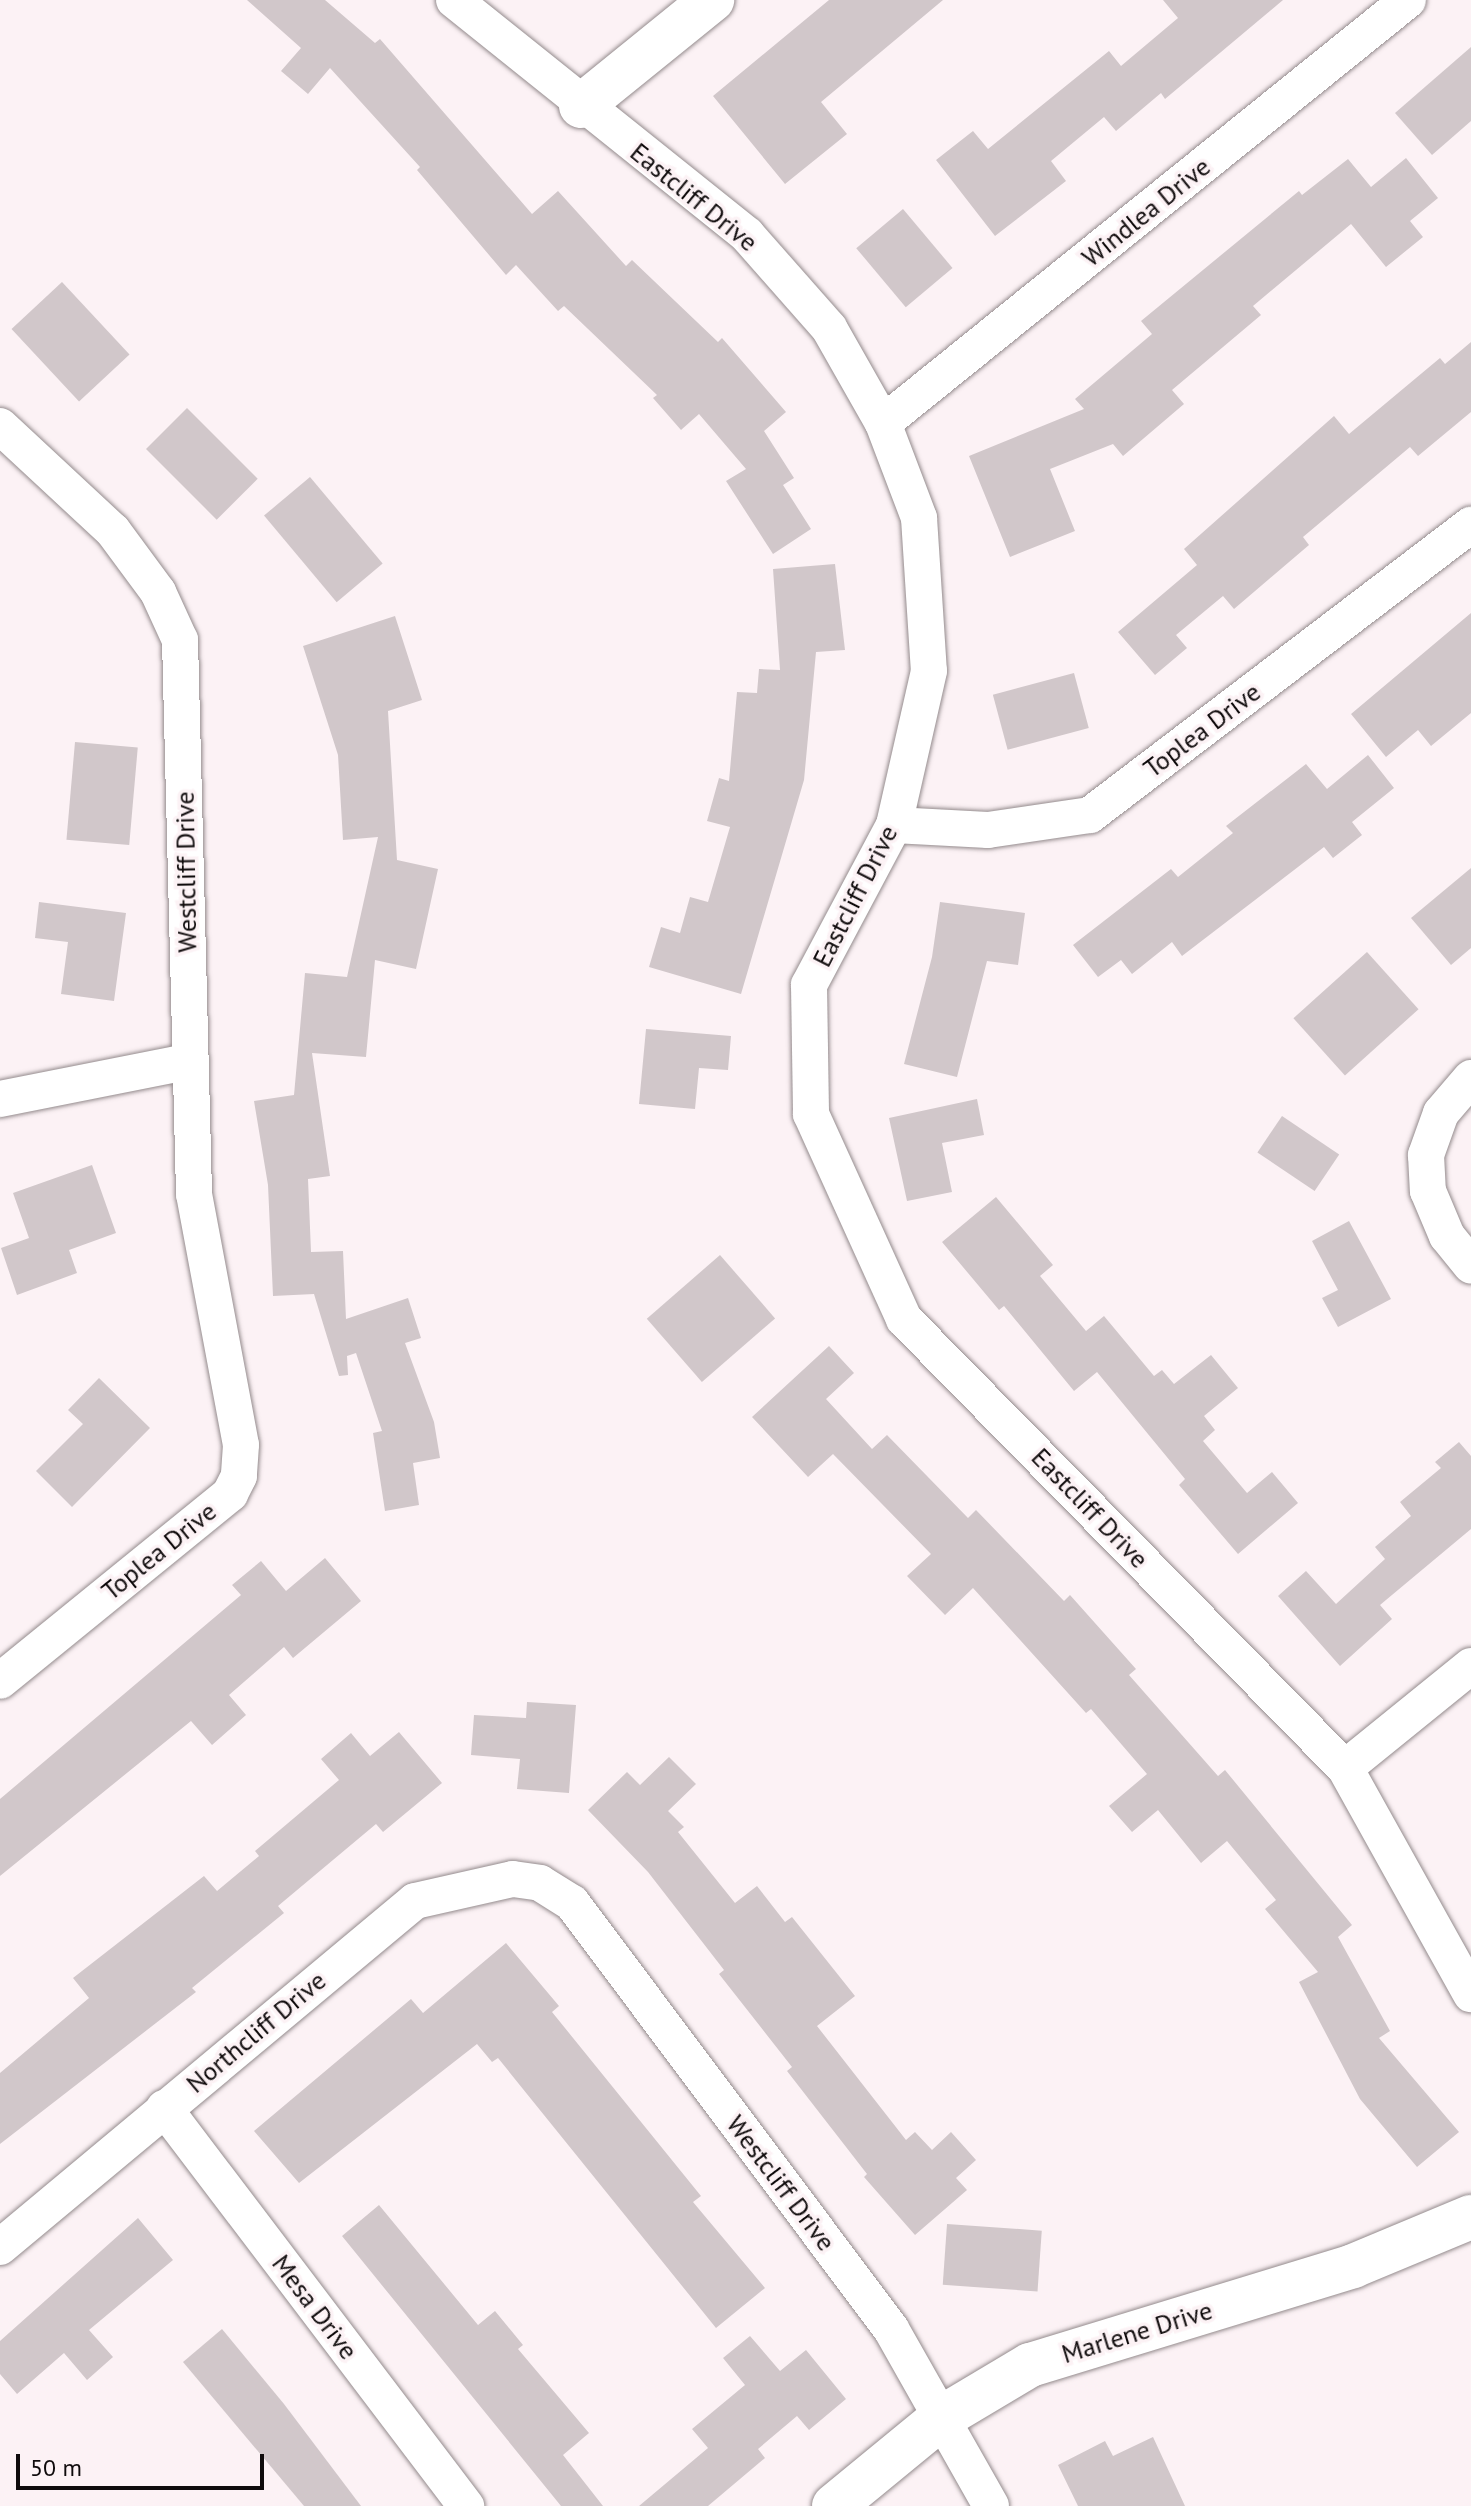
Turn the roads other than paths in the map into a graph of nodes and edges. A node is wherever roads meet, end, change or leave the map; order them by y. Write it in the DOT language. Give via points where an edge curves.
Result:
graph roads {
  1 [pos="454,0"];
  2 [pos="712,0"];
  3 [pos="1408,0"];
  4 [pos="581,106"];
  5 [pos="883,423"];
  6 [pos="1,430"];
  7 [pos="1471,525"];
  8 [pos="894,825"];
  9 [pos="187,1062"];
  10 [pos="1471,1078"];
  11 [pos="0,1099"];
  12 [pos="1471,1266"];
  13 [pos="225,1384"];
  14 [pos="1471,1666"];
  15 [pos="0,1681"];
  16 [pos="1345,1768"];
  17 [pos="540,1883"];
  18 [pos="1471,1994"];
  19 [pos="164,2108"];
  20 [pos="1471,2217"];
  21 [pos="0,2247"];
  22 [pos="941,2418"];
  23 [pos="466,2506"];
  24 [pos="834,2506"];
  25 [pos="991,2506"];
  1 -- 4 [label="street, Eastcliff Drive"];
  2 -- 4 [label="street"];
  3 -- 5 [label="street, Windlea Drive"];
  4 -- 5 [label="street, Eastcliff Drive" via="747,235 829,328"];
  5 -- 8 [label="street, Eastcliff Drive" via="919,518 929,671"];
  6 -- 9 [label="street, Westcliff Drive" via="113,531 158,592 180,640"];
  7 -- 8 [label="street, Toplea Drive" via="1090,815 988,830"];
  8 -- 16 [label="street, Eastcliff Drive" via="809,985 811,1114 904,1319"];
  9 -- 11 [label="street"];
  9 -- 13 [label="street, Westcliff Drive" via="194,1194"];
  10 -- 12 [label="street" via="1441,1113 1426,1155 1428,1191 1447,1236"];
  13 -- 15 [label="street, Toplea Drive" via="241,1445 239,1476 230,1494"];
  14 -- 16 [label="street"];
  16 -- 18 [label="street, Eastcliff Drive"];
  17 -- 19 [label="street, Northcliff Drive" via="513,1879 415,1901"];
  17 -- 22 [label="street, Westcliff Drive" via="572,1903 891,2329"];
  19 -- 21 [label="street, Northcliff Drive"];
  19 -- 23 [label="street, Mesa Drive"];
  20 -- 22 [label="street, Marlene Drive" via="1353,2266 1030,2365"];
  22 -- 24 [label="street, Marlene Drive"];
  22 -- 25 [label="street, Westcliff Drive"];
}
